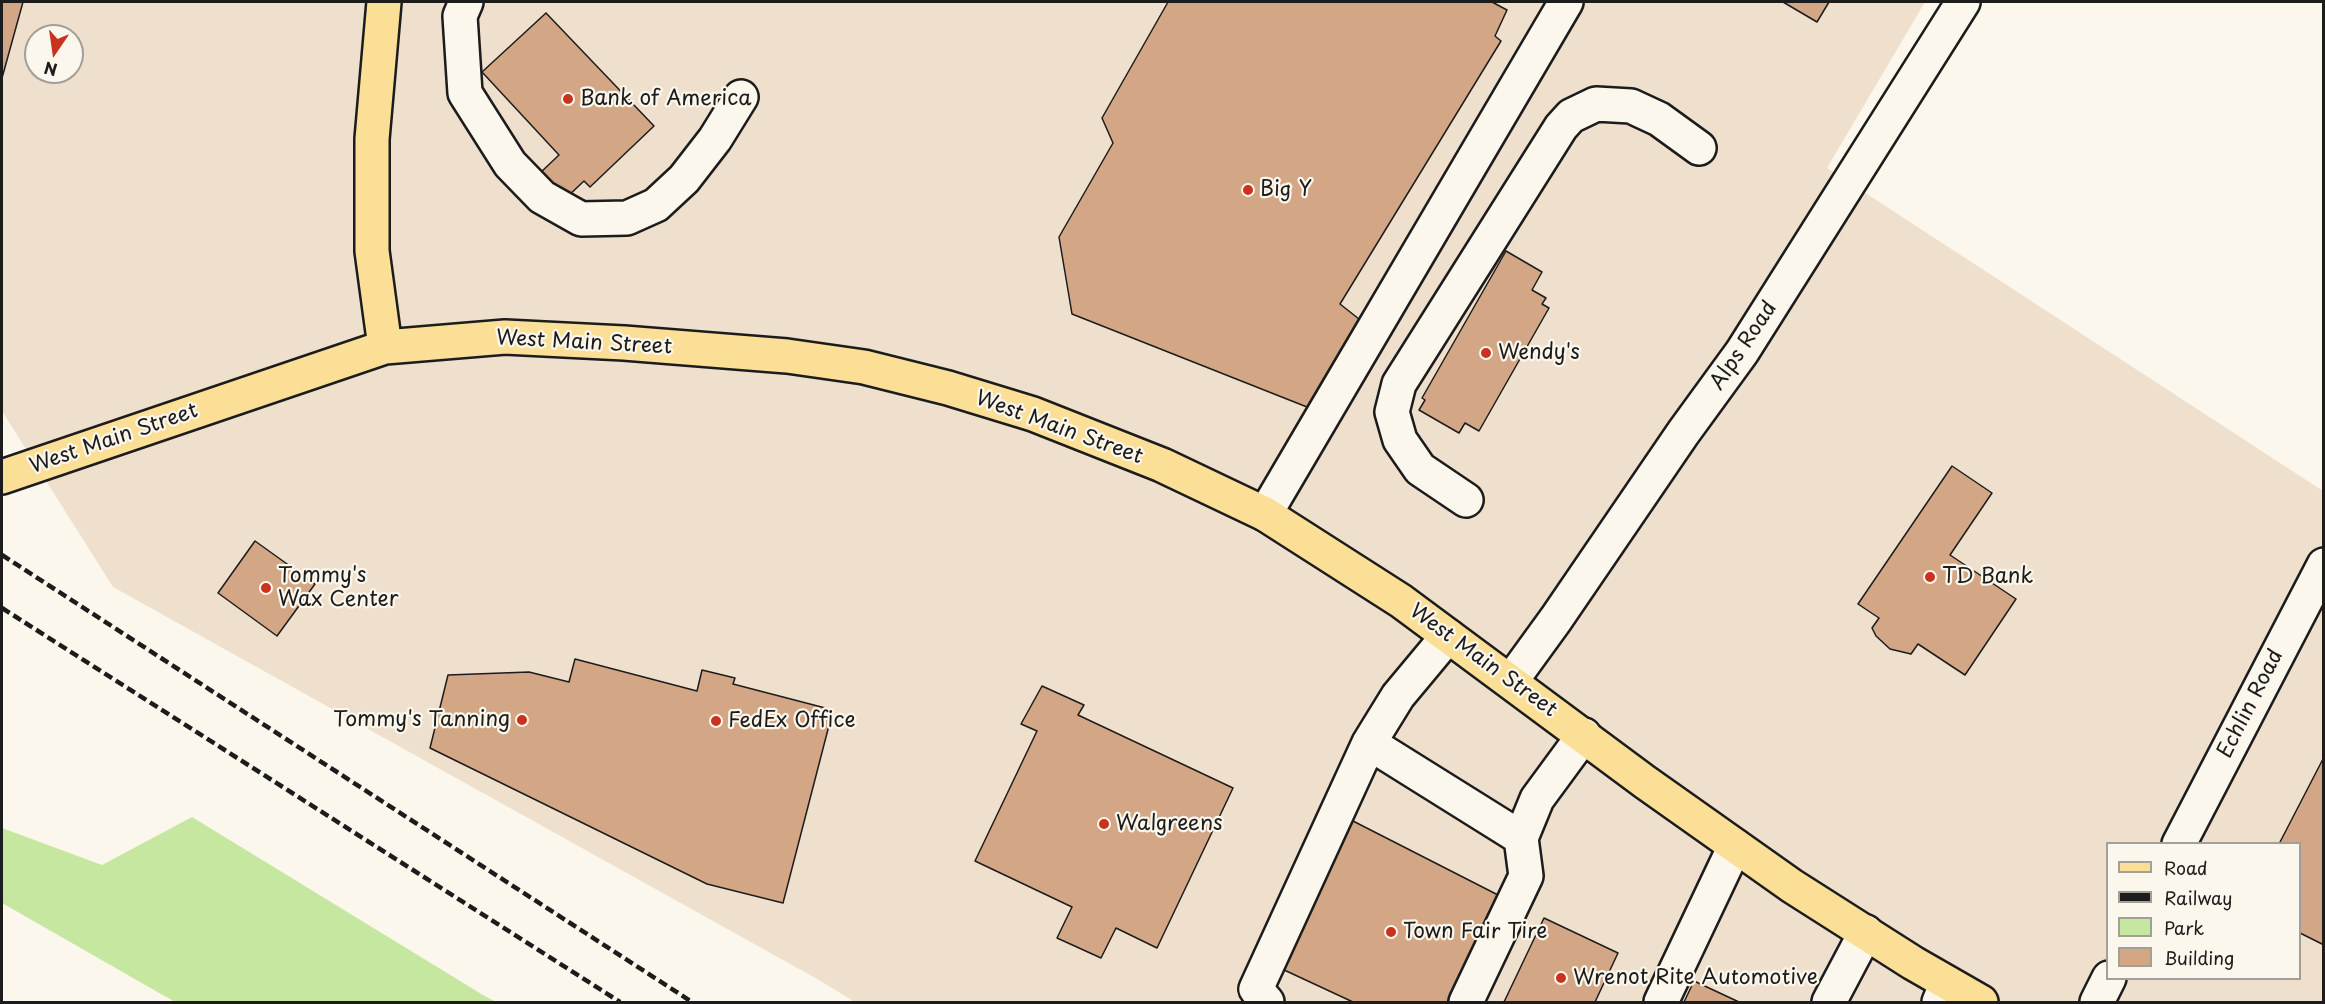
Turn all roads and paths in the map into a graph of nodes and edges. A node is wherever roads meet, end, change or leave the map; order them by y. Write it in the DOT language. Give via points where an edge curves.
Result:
graph roads {
  1 [pos="384,2"];
  2 [pos="466,2"];
  3 [pos="1566,2"];
  4 [pos="1963,2"];
  5 [pos="741,97"];
  6 [pos="1699,148"];
  7 [pos="384,347"];
  8 [pos="2,477"];
  9 [pos="1466,500"];
  10 [pos="1265,514"];
  11 [pos="2324,564"];
  12 [pos="1448,636"];
  13 [pos="1511,681"];
  14 [pos="1584,735"];
  15 [pos="1370,743"];
  16 [pos="1521,838"];
  17 [pos="2180,842"];
  18 [pos="1735,846"];
  19 [pos="1866,932"];
  20 [pos="2108,980"];
  21 [pos="1943,993"];
  22 [pos="1267,1002"];
  23 [pos="1466,1002"];
  24 [pos="1661,1002"];
  25 [pos="1829,1002"];
  26 [pos="1981,1002"];
  27 [pos="2097,1002"];
  1 -- 7 [label="main road" via="372,139 372,251"];
  2 -- 5 [label="street" via="460,16 465,93 510,164 542,197 581,219 627,218 656,205 684,179"];
  3 -- 10 [label="street"];
  4 -- 13 [label="street, Alps Road" via="1742,352"];
  6 -- 9 [label="street" via="1631,106 1596,104 1571,116 1561,127 1399,384 1392,412 1400,440 1420,469"];
  7 -- 8 [label="main road, West Main Street"];
  7 -- 10 [label="main road, West Main Street" via="517,338 775,355 864,367 1033,414 1162,465"];
  10 -- 12 [label="main road, West Main Street" via="1368,579"];
  11 -- 17 [label="street, Echlin Road"];
  12 -- 13 [label="main road, West Main Street"];
  12 -- 15 [label="street" via="1398,696"];
  13 -- 14 [label="main road, West Main Street"];
  14 -- 16 [label="street" via="1537,799"];
  14 -- 18 [label="main road, West Main Street"];
  15 -- 16 [label="street"];
  15 -- 22 [label="street" via="1256,989"];
  16 -- 23 [label="street" via="1526,876"];
  18 -- 19 [label="main road, West Main Street"];
  18 -- 24 [label="street"];
  19 -- 21 [label="main road, West Main Street"];
  19 -- 25 [label="street"];
  20 -- 27 [label="street"];
  21 -- 26 [label="main road, West Main Street"];
}
